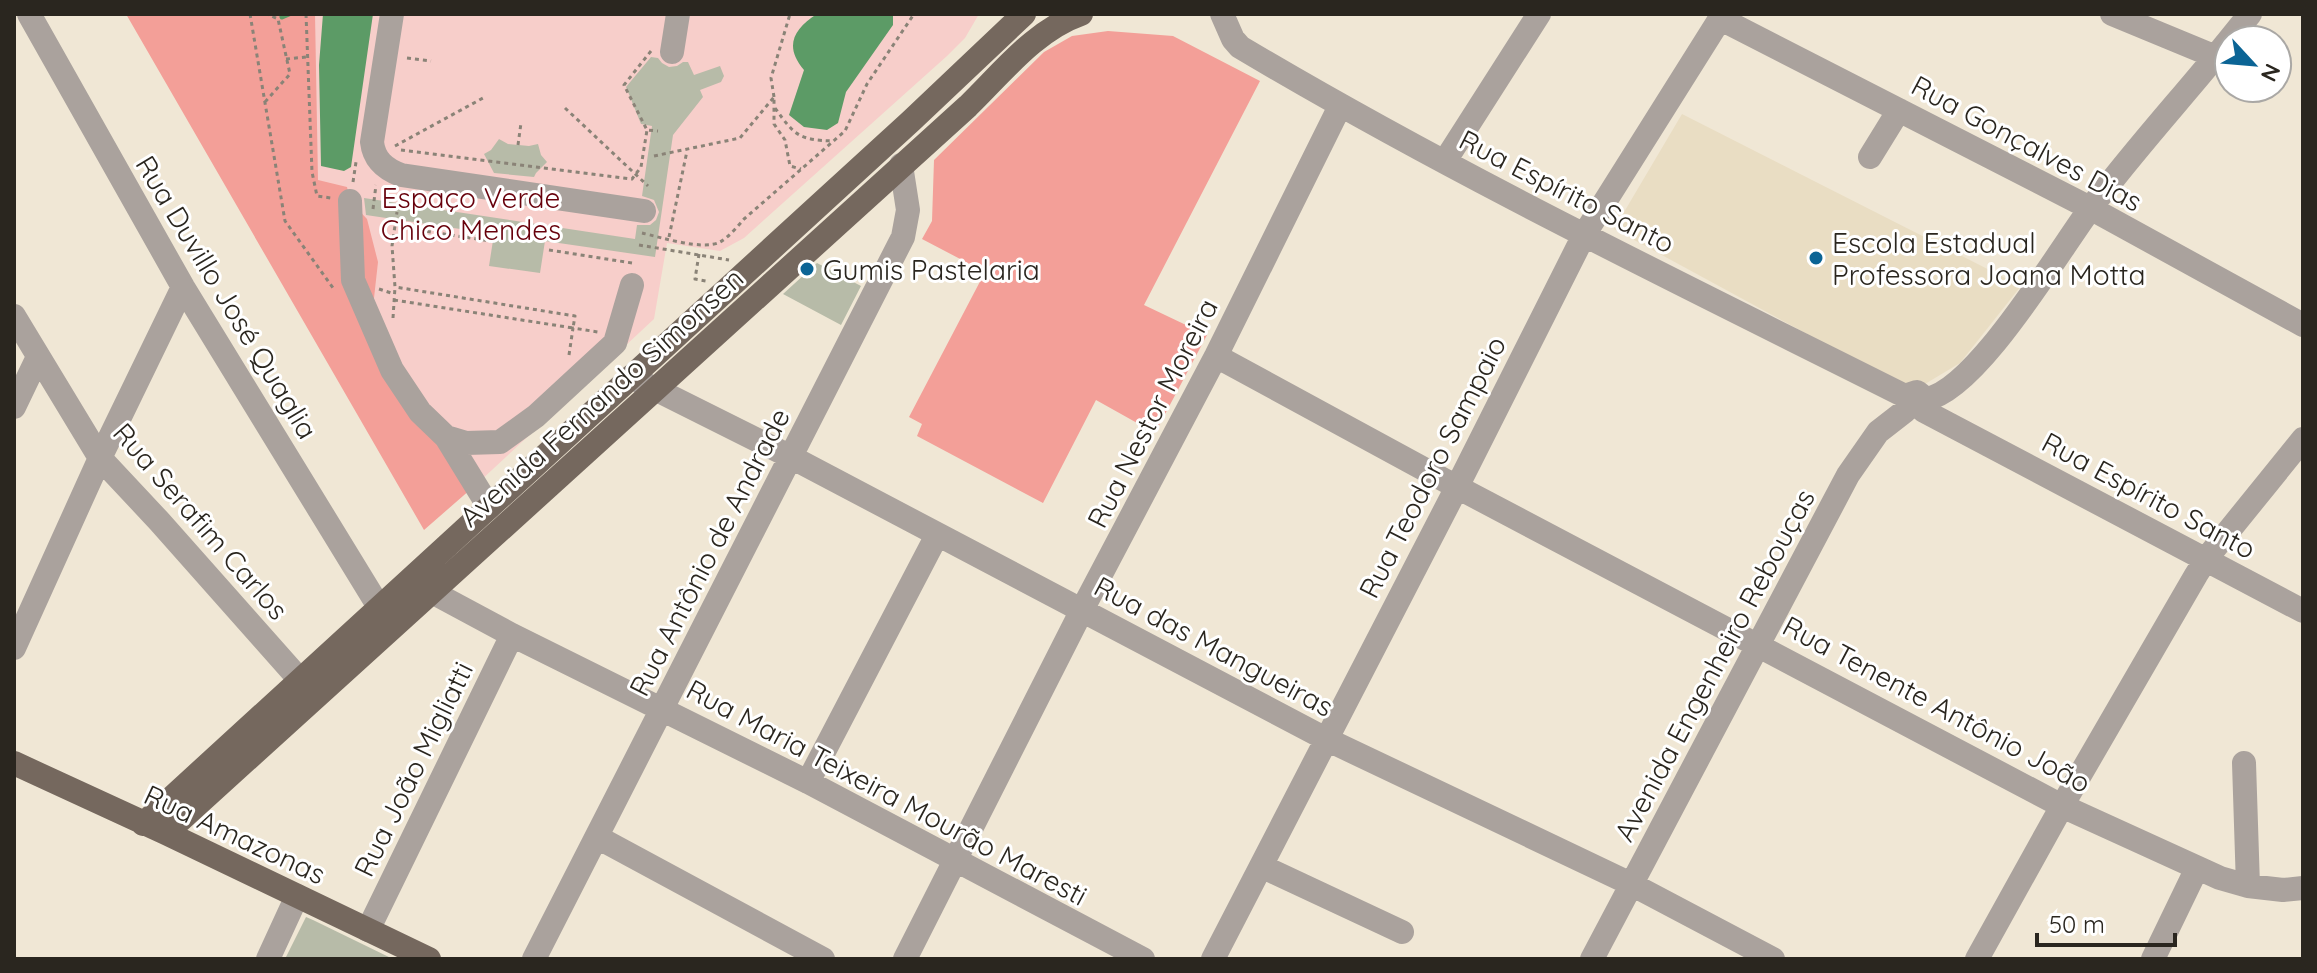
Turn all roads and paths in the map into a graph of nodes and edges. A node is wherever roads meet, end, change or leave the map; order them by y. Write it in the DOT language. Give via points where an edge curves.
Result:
graph roads {
  1 [pos="29,14"];
  2 [pos="250,14"];
  3 [pos="267,14"];
  4 [pos="306,14"];
  5 [pos="392,14"];
  6 [pos="678,14"];
  7 [pos="790,14"];
  8 [pos="995,14"];
  9 [pos="1024,14"];
  10 [pos="1081,14"];
  11 [pos="1222,14"];
  12 [pos="1539,14"];
  13 [pos="2112,14"];
  14 [pos="912,15"];
  15 [pos="1722,16"];
  16 [pos="2213,43"];
  17 [pos="661,52"];
  18 [pos="982,53"];
  19 [pos="307,57"];
  20 [pos="402,57"];
  21 [pos="286,59"];
  22 [pos="2213,60"];
  23 [pos="431,61"];
  24 [pos="774,97"];
  25 [pos="483,98"];
  26 [pos="265,102"];
  27 [pos="774,106"];
  28 [pos="1340,106"];
  29 [pos="565,108"];
  30 [pos="1899,110"];
  31 [pos="521,123"];
  32 [pos="647,130"];
  33 [pos="658,131"];
  34 [pos="834,141"];
  35 [pos="518,145"];
  36 [pos="687,151"];
  37 [pos="654,156"];
  38 [pos="1870,157"];
  39 [pos="1445,161"];
  40 [pos="901,165"];
  41 [pos="801,169"];
  42 [pos="637,175"];
  43 [pos="648,186"];
  44 [pos="317,196"];
  45 [pos="350,201"];
  46 [pos="2090,208"];
  47 [pos="397,212"];
  48 [pos="642,222"];
  49 [pos="411,229"];
  50 [pos="1584,235"];
  51 [pos="668,239"];
  52 [pos="497,242"];
  53 [pos="639,245"];
  54 [pos="549,250"];
  55 [pos="699,254"];
  56 [pos="747,271"];
  57 [pos="634,274"];
  58 [pos="716,283"];
  59 [pos="183,287"];
  60 [pos="395,287"];
  61 [pos="337,293"];
  62 [pos="394,300"];
  63 [pos="14,316"];
  64 [pos="2303,325"];
  65 [pos="393,328"];
  66 [pos="1216,356"];
  67 [pos="38,357"];
  68 [pos="631,377"];
  69 [pos="654,389"];
  70 [pos="1915,404"];
  71 [pos="14,407"];
  72 [pos="446,437"];
  73 [pos="2303,439"];
  74 [pos="791,457"];
  75 [pos="100,458"];
  76 [pos="1457,487"];
  77 [pos="489,507"];
  78 [pos="937,535"];
  79 [pos="2206,559"];
  80 [pos="432,592"];
  81 [pos="379,607"];
  82 [pos="1082,610"];
  83 [pos="2303,611"];
  84 [pos="512,635"];
  85 [pos="1758,644"];
  86 [pos="14,648"];
  87 [pos="300,680"];
  88 [pos="664,709"];
  89 [pos="1326,739"];
  90 [pos="14,763"];
  91 [pos="2244,763"];
  92 [pos="808,782"];
  93 [pos="2062,806"];
  94 [pos="143,824"];
  95 [pos="166,833"];
  96 [pos="597,837"];
  97 [pos="955,860"];
  98 [pos="1261,866"];
  99 [pos="2197,868"];
  100 [pos="1631,884"];
  101 [pos="2248,886"];
  102 [pos="2303,888"];
  103 [pos="297,896"];
  104 [pos="368,930"];
  105 [pos="1402,932"];
  106 [pos="268,959"];
  107 [pos="429,959"];
  108 [pos="534,959"];
  109 [pos="823,959"];
  110 [pos="905,959"];
  111 [pos="1143,959"];
  112 [pos="1213,959"];
  113 [pos="1592,959"];
  114 [pos="1773,959"];
  115 [pos="1977,959"];
  116 [pos="2153,959"];
  1 -- 59 [label="street, Rua Duvillo José Quaglia"];
  2 -- 26 [label="path"];
  3 -- 21 [label="path" via="278,19"];
  4 -- 19 [label="path"];
  5 -- 48 [label="street" via="372,142 375,156 388,169"];
  6 -- 17 [label="street"];
  7 -- 24 [label="path" via="771,78"];
  8 -- 18 [label="main road"];
  9 -- 18 [label="main road, Avenida Fernando Simonsen"];
  10 -- 40 [label="main road, Avenida Fernando Simonsen" via="1038,38"];
  11 -- 28 [label="street, Rua Espírito Santo" via="1240,47"];
  12 -- 39 [label="street"];
  13 -- 16 [label="street"];
  14 -- 34 [label="path" via="867,84 845,131"];
  15 -- 30 [label="street, Rua Gonçalves Dias"];
  15 -- 50 [label="street, Rua Teodoro Sampaio"];
  17 -- 32 [label="path" via="624,85"];
  18 -- 56 [label="main road, Avenida Fernando Simonsen"];
  19 -- 21 [label="path"];
  19 -- 44 [label="path"];
  20 -- 23 [label="path"];
  21 -- 26 [label="path" via="290,74"];
  22 -- 46 [label="street, Avenida Engenheiro Rebouças"];
  24 -- 27 [label="path"];
  24 -- 36 [label="path" via="740,138"];
  25 -- 42 [label="path" via="390,146 623,179"];
  26 -- 61 [label="path" via="285,221"];
  27 -- 34 [label="path" via="790,129 803,137"];
  27 -- 41 [label="path" via="774,124 785,140 790,166"];
  28 -- 39 [label="street, Rua Espírito Santo"];
  28 -- 66 [label="street, Rua Nestor Moreira"];
  29 -- 42 [label="path"];
  30 -- 38 [label="street"];
  30 -- 46 [label="street, Rua Gonçalves Dias"];
  31 -- 35 [label="path"];
  32 -- 33 [label="path"];
  32 -- 42 [label="path"];
  34 -- 41 [label="path"];
  36 -- 37 [label="path"];
  36 -- 51 [label="path"];
  39 -- 50 [label="street, Rua Espírito Santo"];
  40 -- 69 [label="main road, Avenida Fernando Simonsen"];
  40 -- 74 [label="street, Rua Antônio de Andrade" via="908,210 903,237"];
  41 -- 51 [label="path" via="720,242 709,246"];
  42 -- 43 [label="path"];
  45 -- 72 [label="street" via="353,280 392,370 420,412"];
  46 -- 64 [label="street, Rua Gonçalves Dias"];
  46 -- 70 [label="street, Avenida Engenheiro Rebouças" via="1980,359 1951,389"];
  47 -- 60 [label="path" via="392,246"];
  48 -- 51 [label="path"];
  49 -- 52 [label="path"];
  50 -- 70 [label="street, Rua Espírito Santo"];
  50 -- 76 [label="street, Rua Teodoro Sampaio"];
  53 -- 55 [label="path"];
  54 -- 57 [label="path"];
  55 -- 56 [label="path" via="738,262"];
  55 -- 58 [label="path" via="695,279"];
  56 -- 68 [label="main road, Avenida Fernando Simonsen"];
  57 -- 72 [label="street" via="615,343 536,416 500,442 466,443"];
  59 -- 75 [label="street"];
  59 -- 81 [label="street, Rua Duvillo José Quaglia"];
  60 -- 62 [label="path"];
  60 -- 62 [label="path" via="575,316 573,328"];
  62 -- 65 [label="path"];
  63 -- 67 [label="street, Rua Serafim Carlos"];
  66 -- 76 [label="street, Rua Tenente Antônio João"];
  66 -- 82 [label="street, Rua Nestor Moreira"];
  67 -- 71 [label="street"];
  67 -- 75 [label="street, Rua Serafim Carlos"];
  68 -- 69 [label="street, Rua das Mangueiras"];
  68 -- 77 [label="main road, Avenida Fernando Simonsen"];
  69 -- 74 [label="street, Rua das Mangueiras"];
  69 -- 80 [label="main road, Avenida Fernando Simonsen"];
  70 -- 79 [label="street, Rua Espírito Santo"];
  70 -- 85 [label="street, Avenida Engenheiro Rebouças" via="1866,447"];
  72 -- 77 [label="street"];
  73 -- 79 [label="street"];
  74 -- 78 [label="street, Rua das Mangueiras"];
  74 -- 88 [label="street, Rua Antônio de Andrade"];
  75 -- 86 [label="street"];
  75 -- 87 [label="street, Rua Serafim Carlos"];
  76 -- 85 [label="street, Rua Tenente Antônio João"];
  76 -- 89 [label="street, Rua Teodoro Sampaio"];
  77 -- 81 [label="main road, Avenida Fernando Simonsen"];
  78 -- 82 [label="street, Rua das Mangueiras"];
  78 -- 92 [label="street"];
  79 -- 83 [label="street, Rua Espírito Santo"];
  79 -- 93 [label="street"];
  80 -- 84 [label="street, Rua Maria Teixeira Mourão Maresti"];
  80 -- 95 [label="main road, Avenida Fernando Simonsen"];
  81 -- 87 [label="main road, Avenida Fernando Simonsen"];
  82 -- 89 [label="street, Rua das Mangueiras"];
  82 -- 97 [label="street, Rua Nestor Moreira"];
  84 -- 88 [label="street, Rua Maria Teixeira Mourão Maresti"];
  84 -- 104 [label="street, Rua João Migliatti"];
  85 -- 93 [label="street, Rua Tenente Antônio João"];
  85 -- 100 [label="street, Avenida Engenheiro Rebouças"];
  87 -- 94 [label="main road, Avenida Fernando Simonsen"];
  88 -- 92 [label="street, Rua Maria Teixeira Mourão Maresti"];
  88 -- 96 [label="street, Rua Antônio de Andrade"];
  89 -- 98 [label="street, Rua Teodoro Sampaio"];
  89 -- 100 [label="street, Rua das Mangueiras"];
  90 -- 94 [label="main road, Rua Amazonas"];
  91 -- 101 [label="street"];
  92 -- 97 [label="street, Rua Maria Teixeira Mourão Maresti"];
  93 -- 99 [label="street, Rua Tenente Antônio João"];
  93 -- 115 [label="street"];
  94 -- 95 [label="main road, Rua Amazonas"];
  95 -- 103 [label="main road, Rua Amazonas"];
  96 -- 108 [label="street, Rua Antônio de Andrade"];
  96 -- 109 [label="street"];
  97 -- 110 [label="street, Rua Nestor Moreira"];
  97 -- 111 [label="street, Rua Maria Teixeira Mourão Maresti"];
  98 -- 105 [label="street"];
  98 -- 112 [label="street, Rua Teodoro Sampaio"];
  99 -- 101 [label="street, Rua Tenente Antônio João"];
  99 -- 116 [label="street"];
  100 -- 113 [label="street, Avenida Engenheiro Rebouças"];
  100 -- 114 [label="street, Rua das Mangueiras"];
  101 -- 102 [label="street, Rua Tenente Antônio João"];
  103 -- 104 [label="main road, Rua Amazonas"];
  103 -- 106 [label="street"];
  104 -- 107 [label="main road, Rua Amazonas"];
}
